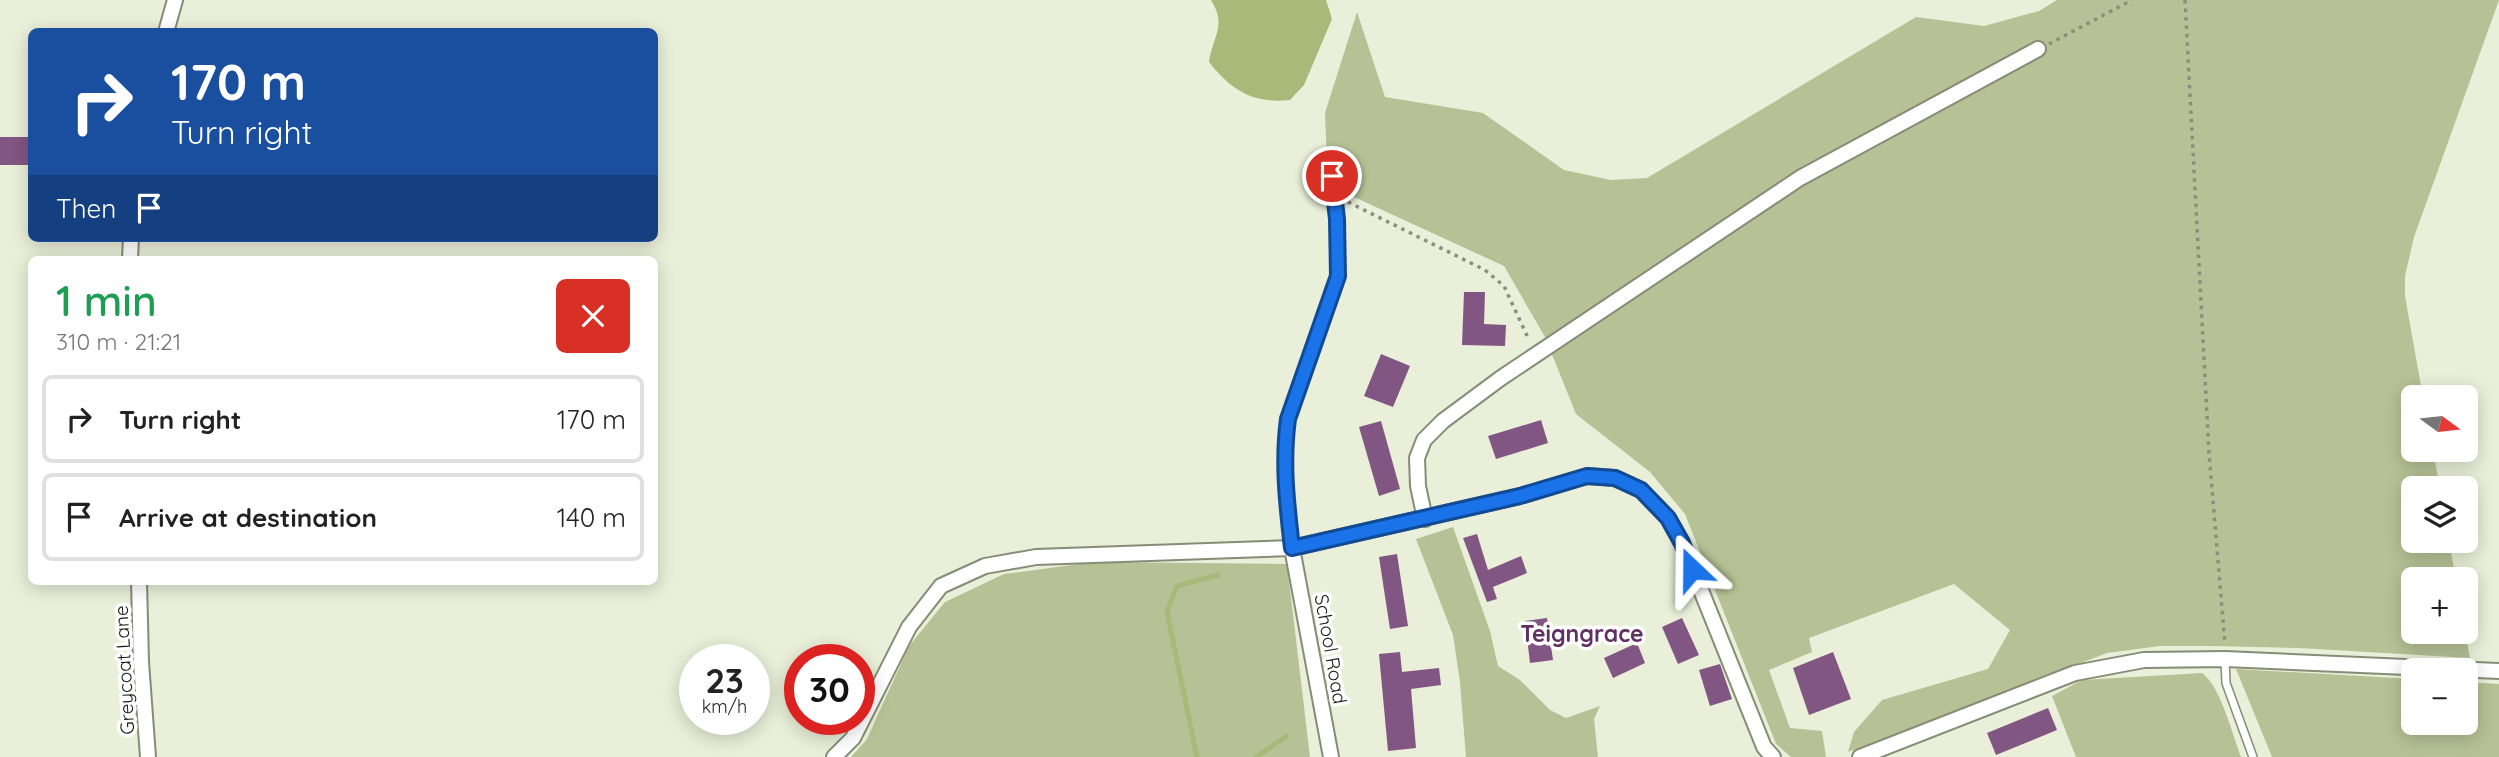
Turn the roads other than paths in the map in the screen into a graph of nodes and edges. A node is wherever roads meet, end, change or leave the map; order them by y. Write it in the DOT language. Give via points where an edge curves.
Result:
graph roads {
  1 [pos="175,0"];
  2 [pos="167,28"];
  3 [pos="2038,49"];
  4 [pos="1330,156"];
  5 [pos="1425,519"];
  6 [pos="1292,548"];
  7 [pos="139,585"];
  8 [pos="2225,659"];
  9 [pos="2499,671"];
  10 [pos="148,757"];
  11 [pos="834,757"];
  12 [pos="1331,757"];
  13 [pos="1773,757"];
  14 [pos="1860,757"];
  15 [pos="2253,757"];
  1 -- 2 [label="street"];
  3 -- 5 [label="street" via="1800,178 1443,421 1424,440 1417,458"];
  4 -- 6 [label="lane" via="1338,276 1288,419 1284,481"];
  5 -- 6 [label="street"];
  5 -- 13 [label="street" via="1587,476 1615,478 1641,490 1668,518 1682,543 1743,698"];
  6 -- 11 [label="street" via="1036,557 985,566 941,586 909,627 853,738"];
  6 -- 12 [label="street, School Road"];
  7 -- 10 [label="street, Greycoat Lane"];
  8 -- 9 [label="street"];
  8 -- 14 [label="street" via="2144,660 2076,673"];
  8 -- 15 [label="lane" via="2226,683"];
}
